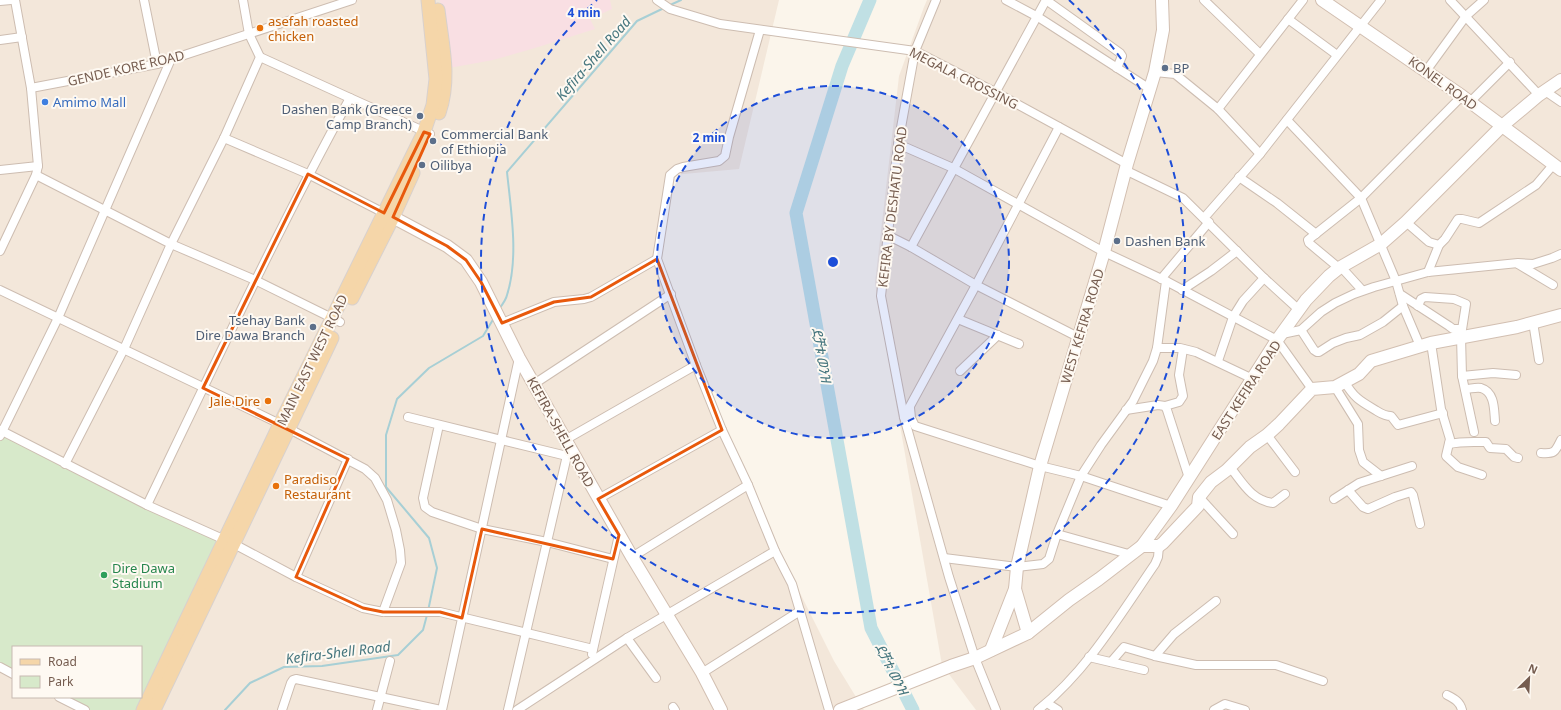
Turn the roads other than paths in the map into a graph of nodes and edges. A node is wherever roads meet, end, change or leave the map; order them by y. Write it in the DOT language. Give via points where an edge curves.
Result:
graph roads {
  1 [pos="11,0"];
  2 [pos="15,0"];
  3 [pos="144,0"];
  4 [pos="243,0"];
  5 [pos="352,0"];
  6 [pos="428,0"];
  7 [pos="436,0"];
  8 [pos="936,0"];
  9 [pos="1006,0"];
  10 [pos="1046,0"];
  11 [pos="1162,0"];
  12 [pos="1204,0"];
  13 [pos="1303,0"];
  14 [pos="1381,0"];
  15 [pos="1450,0"];
  16 [pos="1484,0"];
  17 [pos="0,1"];
  18 [pos="338,2"];
  19 [pos="659,2"];
  20 [pos="1328,2"];
  21 [pos="1466,16"];
  22 [pos="1038,17"];
  23 [pos="1288,19"];
  24 [pos="435,22"];
  25 [pos="1360,25"];
  26 [pos="760,30"];
  27 [pos="249,34"];
  28 [pos="22,37"];
  29 [pos="0,40"];
  30 [pos="911,50"];
  31 [pos="1260,54"];
  32 [pos="1337,55"];
  33 [pos="260,57"];
  34 [pos="171,60"];
  35 [pos="1510,62"];
  36 [pos="157,64"];
  37 [pos="1117,68"];
  38 [pos="1426,70"];
  39 [pos="1155,72"];
  40 [pos="1561,80"];
  41 [pos="31,88"];
  42 [pos="1150,89"];
  43 [pos="995,92"];
  44 [pos="1542,93"];
  45 [pos="350,98"];
  46 [pos="1466,99"];
  47 [pos="1561,102"];
  48 [pos="1218,109"];
  49 [pos="1287,120"];
  50 [pos="1502,126"];
  51 [pos="1059,127"];
  52 [pos="427,133"];
  53 [pos="224,138"];
  54 [pos="898,144"];
  55 [pos="1260,154"];
  56 [pos="38,166"];
  57 [pos="953,168"];
  58 [pos="1126,168"];
  59 [pos="1557,168"];
  60 [pos="0,170"];
  61 [pos="308,174"];
  62 [pos="36,175"];
  63 [pos="1239,177"];
  64 [pos="1360,198"];
  65 [pos="1018,204"];
  66 [pos="105,211"];
  67 [pos="389,215"];
  68 [pos="1206,220"];
  69 [pos="1406,222"];
  70 [pos="1316,234"];
  71 [pos="887,235"];
  72 [pos="171,244"];
  73 [pos="1381,244"];
  74 [pos="1439,245"];
  75 [pos="911,247"];
  76 [pos="1237,250"];
  77 [pos="0,251"];
  78 [pos="1104,252"];
  79 [pos="1561,254"];
  80 [pos="657,259"];
  81 [pos="1518,264"];
  82 [pos="1340,267"];
  83 [pos="1428,272"];
  84 [pos="1264,278"];
  85 [pos="254,280"];
  86 [pos="1164,280"];
  87 [pos="1396,281"];
  88 [pos="976,285"];
  89 [pos="1553,285"];
  90 [pos="0,290"];
  91 [pos="1182,290"];
  92 [pos="1362,290"];
  93 [pos="671,294"];
  94 [pos="1400,294"];
  95 [pos="1404,306"];
  96 [pos="1418,306"];
  97 [pos="1298,309"];
  98 [pos="1561,315"];
  99 [pos="498,316"];
  100 [pos="1233,317"];
  101 [pos="58,318"];
  102 [pos="958,319"];
  103 [pos="336,320"];
  104 [pos="1533,322"];
  105 [pos="1301,330"];
  106 [pos="1461,333"];
  107 [pos="998,335"];
  108 [pos="1078,337"];
  109 [pos="1279,337"];
  110 [pos="1019,344"];
  111 [pos="1425,345"];
  112 [pos="1157,348"];
  113 [pos="124,349"];
  114 [pos="1183,349"];
  115 [pos="519,358"];
  116 [pos="1539,360"];
  117 [pos="1218,361"];
  118 [pos="696,365"];
  119 [pos="960,371"];
  120 [pos="1516,375"];
  121 [pos="1462,376"];
  122 [pos="1253,379"];
  123 [pos="534,384"];
  124 [pos="1340,384"];
  125 [pos="203,388"];
  126 [pos="1312,389"];
  127 [pos="1465,389"];
  128 [pos="1165,406"];
  129 [pos="910,408"];
  130 [pos="1126,410"];
  131 [pos="1443,413"];
  132 [pos="408,417"];
  133 [pos="904,417"];
  134 [pos="1495,422"];
  135 [pos="439,425"];
  136 [pos="285,427"];
  137 [pos="722,430"];
  138 [pos="1474,432"];
  139 [pos="1,433"];
  140 [pos="1267,435"];
  141 [pos="502,439"];
  142 [pos="1561,440"];
  143 [pos="1449,444"];
  144 [pos="567,448"];
  145 [pos="1541,453"];
  146 [pos="1518,458"];
  147 [pos="348,459"];
  148 [pos="66,464"];
  149 [pos="1040,466"];
  150 [pos="1412,466"];
  151 [pos="1230,467"];
  152 [pos="1295,472"];
  153 [pos="1482,475"];
  154 [pos="1081,476"];
  155 [pos="1381,476"];
  156 [pos="1189,478"];
  157 [pos="748,486"];
  158 [pos="1348,490"];
  159 [pos="1285,494"];
  160 [pos="1199,497"];
  161 [pos="598,499"];
  162 [pos="1334,499"];
  163 [pos="147,505"];
  164 [pos="1171,506"];
  165 [pos="1420,524"];
  166 [pos="482,529"];
  167 [pos="1057,534"];
  168 [pos="1233,534"];
  169 [pos="619,535"];
  170 [pos="229,542"];
  171 [pos="547,542"];
  172 [pos="1142,546"];
  173 [pos="1159,546"];
  174 [pos="775,551"];
  175 [pos="1132,555"];
  176 [pos="632,557"];
  177 [pos="944,558"];
  178 [pos="613,559"];
  179 [pos="1017,567"];
  180 [pos="296,577"];
  181 [pos="1015,589"];
  182 [pos="1216,601"];
  183 [pos="800,611"];
  184 [pos="383,612"];
  185 [pos="195,613"];
  186 [pos="666,616"];
  187 [pos="462,618"];
  188 [pos="526,633"];
  189 [pos="1028,633"];
  190 [pos="627,638"];
  191 [pos="592,649"];
  192 [pos="991,650"];
  193 [pos="1155,656"];
  194 [pos="1089,657"];
  195 [pos="975,658"];
  196 [pos="390,661"];
  197 [pos="590,662"];
  198 [pos="1110,662"];
  199 [pos="0,667"];
  200 [pos="1144,670"];
  201 [pos="702,672"];
  202 [pos="12,673"];
  203 [pos="656,678"];
  204 [pos="1323,681"];
  205 [pos="1447,696"];
  206 [pos="380,697"];
  207 [pos="61,698"];
  208 [pos="1047,703"];
  209 [pos="856,707"];
  210 [pos="85,710"];
  211 [pos="143,710"];
  212 [pos="154,710"];
  213 [pos="282,710"];
  214 [pos="377,710"];
  215 [pos="441,710"];
  216 [pos="508,710"];
  217 [pos="517,710"];
  218 [pos="721,710"];
  219 [pos="829,710"];
  220 [pos="840,710"];
  221 [pos="996,710"];
  222 [pos="1038,710"];
  223 [pos="1058,710"];
  224 [pos="1214,710"];
  225 [pos="1245,710"];
  226 [pos="1462,710"];
  1 -- 17 [label="street"];
  2 -- 28 [label="street"];
  3 -- 36 [label="street"];
  4 -- 27 [label="street"];
  5 -- 18 [label="street, GENDE KORE ROAD"];
  6 -- 24 [label="main road, MAIN EAST WEST ROAD"];
  7 -- 24 [label="main road, MAIN EAST WEST ROAD"];
  8 -- 30 [label="street, KEFIRA BY DESHATU ROAD"];
  9 -- 22 [label="street"];
  10 -- 22 [label="street"];
  10 -- 37 [label="street" via="1120,53 1122,56"];
  11 -- 39 [label="main road, WEST KEFIRA ROAD" via="1163,30"];
  12 -- 31 [label="street"];
  13 -- 23 [label="street"];
  14 -- 25 [label="street"];
  15 -- 21 [label="street"];
  16 -- 21 [label="street"];
  18 -- 27 [label="street, GENDE KORE ROAD"];
  19 -- 26 [label="street, MEGALA CROSSING" via="670,9 720,24"];
  20 -- 25 [label="main road, KONEL ROAD"];
  21 -- 35 [label="street"];
  21 -- 38 [label="street"];
  22 -- 37 [label="street"];
  22 -- 43 [label="street"];
  23 -- 31 [label="street"];
  23 -- 32 [label="street"];
  24 -- 52 [label="main road, MAIN EAST WEST ROAD" via="436,79"];
  25 -- 32 [label="street"];
  25 -- 38 [label="main road, KONEL ROAD"];
  26 -- 30 [label="street, MEGALA CROSSING"];
  26 -- 80 [label="street" via="724,156 720,161 683,167 670,175"];
  27 -- 33 [label="street"];
  27 -- 34 [label="street, GENDE KORE ROAD"];
  28 -- 29 [label="street"];
  28 -- 41 [label="street"];
  30 -- 43 [label="street, MEGALA CROSSING"];
  30 -- 54 [label="street, KEFIRA BY DESHATU ROAD"];
  31 -- 48 [label="street"];
  32 -- 49 [label="street"];
  33 -- 45 [label="street"];
  33 -- 53 [label="street"];
  34 -- 36 [label="street, GENDE KORE ROAD"];
  34 -- 66 [label="street"];
  35 -- 44 [label="street"];
  35 -- 46 [label="street"];
  36 -- 41 [label="street, GENDE KORE ROAD"];
  37 -- 42 [label="street"];
  38 -- 46 [label="main road, KONEL ROAD"];
  39 -- 42 [label="main road, WEST KEFIRA ROAD"];
  39 -- 48 [label="street" via="1175,74"];
  40 -- 44 [label="main road, EAST KEFIRA ROAD"];
  41 -- 56 [label="street"];
  42 -- 58 [label="main road, WEST KEFIRA ROAD"];
  43 -- 51 [label="street, MEGALA CROSSING"];
  43 -- 57 [label="street"];
  44 -- 47 [label="street"];
  44 -- 50 [label="main road, EAST KEFIRA ROAD"];
  45 -- 52 [label="street"];
  45 -- 61 [label="street"];
  46 -- 50 [label="main road, KONEL ROAD"];
  46 -- 64 [label="street"];
  48 -- 55 [label="street"];
  49 -- 55 [label="street"];
  49 -- 64 [label="street"];
  50 -- 59 [label="main road, KONEL ROAD"];
  50 -- 69 [label="main road, EAST KEFIRA ROAD"];
  51 -- 58 [label="street, MEGALA CROSSING"];
  51 -- 65 [label="street"];
  52 -- 67 [label="main road, MAIN EAST WEST ROAD"];
  53 -- 61 [label="street"];
  53 -- 72 [label="street"];
  54 -- 57 [label="street"];
  54 -- 71 [label="street, KEFIRA BY DESHATU ROAD"];
  55 -- 63 [label="street"];
  56 -- 60 [label="street"];
  56 -- 62 [label="street"];
  57 -- 65 [label="street"];
  57 -- 75 [label="street"];
  58 -- 68 [label="street, MEGALA CROSSING" via="1183,198"];
  58 -- 78 [label="main road, WEST KEFIRA ROAD"];
  59 -- 74 [label="street" via="1479,223 1458,219"];
  61 -- 67 [label="street"];
  61 -- 85 [label="street"];
  62 -- 66 [label="street"];
  62 -- 77 [label="street"];
  63 -- 68 [label="street"];
  63 -- 70 [label="street"];
  64 -- 70 [label="street"];
  64 -- 73 [label="street"];
  65 -- 78 [label="street"];
  65 -- 88 [label="street"];
  66 -- 72 [label="street"];
  66 -- 101 [label="street"];
  67 -- 99 [label="main road, KEFIRA-SHELL ROAD" via="447,246 466,260 481,282"];
  67 -- 103 [label="main road, MAIN EAST WEST ROAD"];
  68 -- 76 [label="street, MEGALA CROSSING"];
  68 -- 86 [label="street"];
  69 -- 73 [label="main road, EAST KEFIRA ROAD"];
  69 -- 74 [label="street" via="1429,242"];
  70 -- 82 [label="street" via="1308,242"];
  71 -- 75 [label="street"];
  71 -- 133 [label="street, KEFIRA BY DESHATU ROAD" via="881,296"];
  72 -- 85 [label="street"];
  72 -- 113 [label="street"];
  73 -- 82 [label="main road, EAST KEFIRA ROAD"];
  73 -- 87 [label="street"];
  74 -- 83 [label="street"];
  75 -- 88 [label="street"];
  76 -- 84 [label="street, MEGALA CROSSING"];
  76 -- 91 [label="street" via="1212,271"];
  78 -- 86 [label="street"];
  78 -- 108 [label="main road, WEST KEFIRA ROAD"];
  79 -- 81 [label="street" via="1533,264"];
  80 -- 93 [label="street"];
  80 -- 99 [label="street" via="591,297 554,302"];
  81 -- 83 [label="street"];
  81 -- 89 [label="street"];
  82 -- 92 [label="street"];
  82 -- 97 [label="main road, EAST KEFIRA ROAD"];
  83 -- 87 [label="street"];
  84 -- 97 [label="street, MEGALA CROSSING"];
  84 -- 100 [label="street"];
  85 -- 103 [label="street"];
  85 -- 125 [label="street"];
  86 -- 91 [label="street"];
  86 -- 112 [label="street"];
  87 -- 92 [label="street"];
  87 -- 94 [label="street"];
  88 -- 102 [label="street"];
  88 -- 108 [label="street"];
  90 -- 101 [label="street"];
  91 -- 100 [label="street"];
  92 -- 105 [label="street" via="1321,312"];
  93 -- 118 [label="street"];
  93 -- 123 [label="street"];
  94 -- 95 [label="street"];
  94 -- 96 [label="street"];
  95 -- 105 [label="street" via="1366,332 1333,343 1319,352 1314,350"];
  95 -- 111 [label="street"];
  96 -- 106 [label="street"];
  96 -- 106 [label="street" via="1425,297 1454,299 1465,303"];
  97 -- 109 [label="main road, EAST KEFIRA ROAD"];
  98 -- 104 [label="main road"];
  99 -- 115 [label="main road, KEFIRA-SHELL ROAD"];
  100 -- 109 [label="street"];
  100 -- 117 [label="street"];
  101 -- 113 [label="street"];
  101 -- 139 [label="street"];
  102 -- 107 [label="street"];
  102 -- 129 [label="street"];
  103 -- 136 [label="main road, MAIN EAST WEST ROAD"];
  104 -- 106 [label="main road" via="1517,327"];
  104 -- 116 [label="street"];
  105 -- 109 [label="street"];
  106 -- 111 [label="main road"];
  106 -- 121 [label="street"];
  107 -- 110 [label="street"];
  107 -- 119 [label="street"];
  108 -- 149 [label="main road, WEST KEFIRA ROAD"];
  109 -- 122 [label="main road, EAST KEFIRA ROAD"];
  109 -- 126 [label="street"];
  111 -- 124 [label="main road" via="1371,361 1359,374"];
  111 -- 131 [label="street"];
  112 -- 114 [label="street"];
  112 -- 130 [label="street" via="1145,378"];
  113 -- 125 [label="street"];
  113 -- 148 [label="street"];
  114 -- 117 [label="street"];
  114 -- 128 [label="street" via="1178,375 1183,396 1179,402"];
  115 -- 123 [label="main road, KEFIRA-SHELL ROAD"];
  115 -- 141 [label="street"];
  117 -- 122 [label="street"];
  118 -- 137 [label="street"];
  118 -- 144 [label="street"];
  120 -- 121 [label="street" via="1493,373"];
  121 -- 127 [label="street"];
  122 -- 156 [label="main road, EAST KEFIRA ROAD"];
  123 -- 144 [label="main road, KEFIRA-SHELL ROAD"];
  124 -- 126 [label="main road"];
  124 -- 131 [label="street" via="1361,402 1385,416 1391,416 1398,426"];
  124 -- 155 [label="street" via="1358,424 1363,462"];
  125 -- 136 [label="street"];
  125 -- 163 [label="street"];
  126 -- 140 [label="main road"];
  127 -- 134 [label="street" via="1485,390 1494,405"];
  127 -- 138 [label="street"];
  128 -- 130 [label="street"];
  128 -- 156 [label="street"];
  129 -- 133 [label="street"];
  129 -- 149 [label="street" via="914,426"];
  130 -- 154 [label="street"];
  131 -- 143 [label="street"];
  132 -- 135 [label="street"];
  133 -- 177 [label="street, KEFIRA BY DESHATU ROAD"];
  135 -- 141 [label="street"];
  135 -- 166 [label="street" via="423,498 425,507 432,512"];
  136 -- 147 [label="street"];
  136 -- 170 [label="main road, MAIN EAST WEST ROAD"];
  137 -- 157 [label="street"];
  137 -- 161 [label="street"];
  139 -- 148 [label="street"];
  140 -- 151 [label="main road"];
  140 -- 152 [label="street"];
  141 -- 144 [label="street"];
  141 -- 166 [label="street"];
  142 -- 145 [label="street" via="1553,453"];
  143 -- 146 [label="street" via="1461,441 1486,442 1490,448 1506,449"];
  143 -- 153 [label="street" via="1446,456 1458,467"];
  144 -- 161 [label="main road, KEFIRA-SHELL ROAD"];
  144 -- 171 [label="street"];
  147 -- 180 [label="street"];
  147 -- 184 [label="street" via="365,468 375,478 387,500 396,530 401,563"];
  148 -- 163 [label="street"];
  149 -- 154 [label="street"];
  149 -- 179 [label="main road, WEST KEFIRA ROAD"];
  150 -- 155 [label="street"];
  151 -- 159 [label="street" via="1254,496 1273,503"];
  151 -- 160 [label="main road" via="1211,482"];
  154 -- 164 [label="street"];
  154 -- 167 [label="street"];
  155 -- 158 [label="street" via="1359,483"];
  156 -- 164 [label="main road, EAST KEFIRA ROAD"];
  157 -- 174 [label="street"];
  157 -- 176 [label="street"];
  158 -- 162 [label="street"];
  158 -- 165 [label="street" via="1368,509 1410,492"];
  160 -- 168 [label="street"];
  160 -- 173 [label="main road" via="1198,506"];
  161 -- 169 [label="main road, KEFIRA-SHELL ROAD"];
  163 -- 170 [label="street"];
  164 -- 172 [label="main road, EAST KEFIRA ROAD"];
  166 -- 171 [label="street"];
  166 -- 187 [label="street"];
  167 -- 175 [label="street"];
  167 -- 179 [label="street" via="1047,562"];
  169 -- 176 [label="main road, KEFIRA-SHELL ROAD"];
  169 -- 178 [label="street"];
  170 -- 180 [label="street"];
  170 -- 185 [label="main road, MAIN EAST WEST ROAD"];
  171 -- 178 [label="street"];
  171 -- 188 [label="street"];
  172 -- 173 [label="main road"];
  172 -- 175 [label="main road, EAST KEFIRA ROAD"];
  173 -- 194 [label="street" via="1155,564"];
  174 -- 183 [label="street" via="792,584"];
  174 -- 186 [label="street"];
  175 -- 189 [label="main road, EAST KEFIRA ROAD"];
  176 -- 186 [label="main road, KEFIRA-SHELL ROAD"];
  177 -- 179 [label="street"];
  177 -- 195 [label="street, KEFIRA BY DESHATU ROAD"];
  178 -- 191 [label="street"];
  179 -- 181 [label="main road, WEST KEFIRA ROAD"];
  180 -- 184 [label="street" via="363,608"];
  181 -- 189 [label="main road"];
  181 -- 192 [label="main road, WEST KEFIRA ROAD"];
  182 -- 193 [label="street" via="1174,634"];
  183 -- 201 [label="street"];
  183 -- 219 [label="street"];
  184 -- 187 [label="street" via="440,612"];
  185 -- 211 [label="main road, MAIN EAST WEST ROAD"];
  185 -- 212 [label="main road, MAIN EAST WEST ROAD"];
  186 -- 190 [label="street"];
  186 -- 201 [label="main road, KEFIRA-SHELL ROAD"];
  187 -- 188 [label="street"];
  187 -- 215 [label="street"];
  188 -- 191 [label="street"];
  188 -- 216 [label="street"];
  189 -- 192 [label="main road, EAST KEFIRA ROAD"];
  190 -- 197 [label="street"];
  190 -- 203 [label="street"];
  191 -- 197 [label="street"];
  192 -- 195 [label="main road"];
  193 -- 198 [label="street" via="1124,647"];
  193 -- 204 [label="street" via="1205,665 1276,665"];
  194 -- 198 [label="street"];
  194 -- 208 [label="street"];
  195 -- 209 [label="main road"];
  195 -- 221 [label="street, KEFIRA BY DESHATU ROAD"];
  196 -- 206 [label="street"];
  197 -- 217 [label="street"];
  198 -- 200 [label="street"];
  199 -- 202 [label="street"];
  201 -- 218 [label="main road, KEFIRA-SHELL ROAD"];
  205 -- 226 [label="street" via="1460,704"];
  206 -- 213 [label="street" via="296,679 291,683"];
  206 -- 214 [label="street"];
  206 -- 215 [label="street"];
  207 -- 210 [label="street"];
  208 -- 222 [label="street"];
  208 -- 223 [label="street"];
  209 -- 220 [label="main road"];
  224 -- 225 [label="street" via="1225,704"];
}
